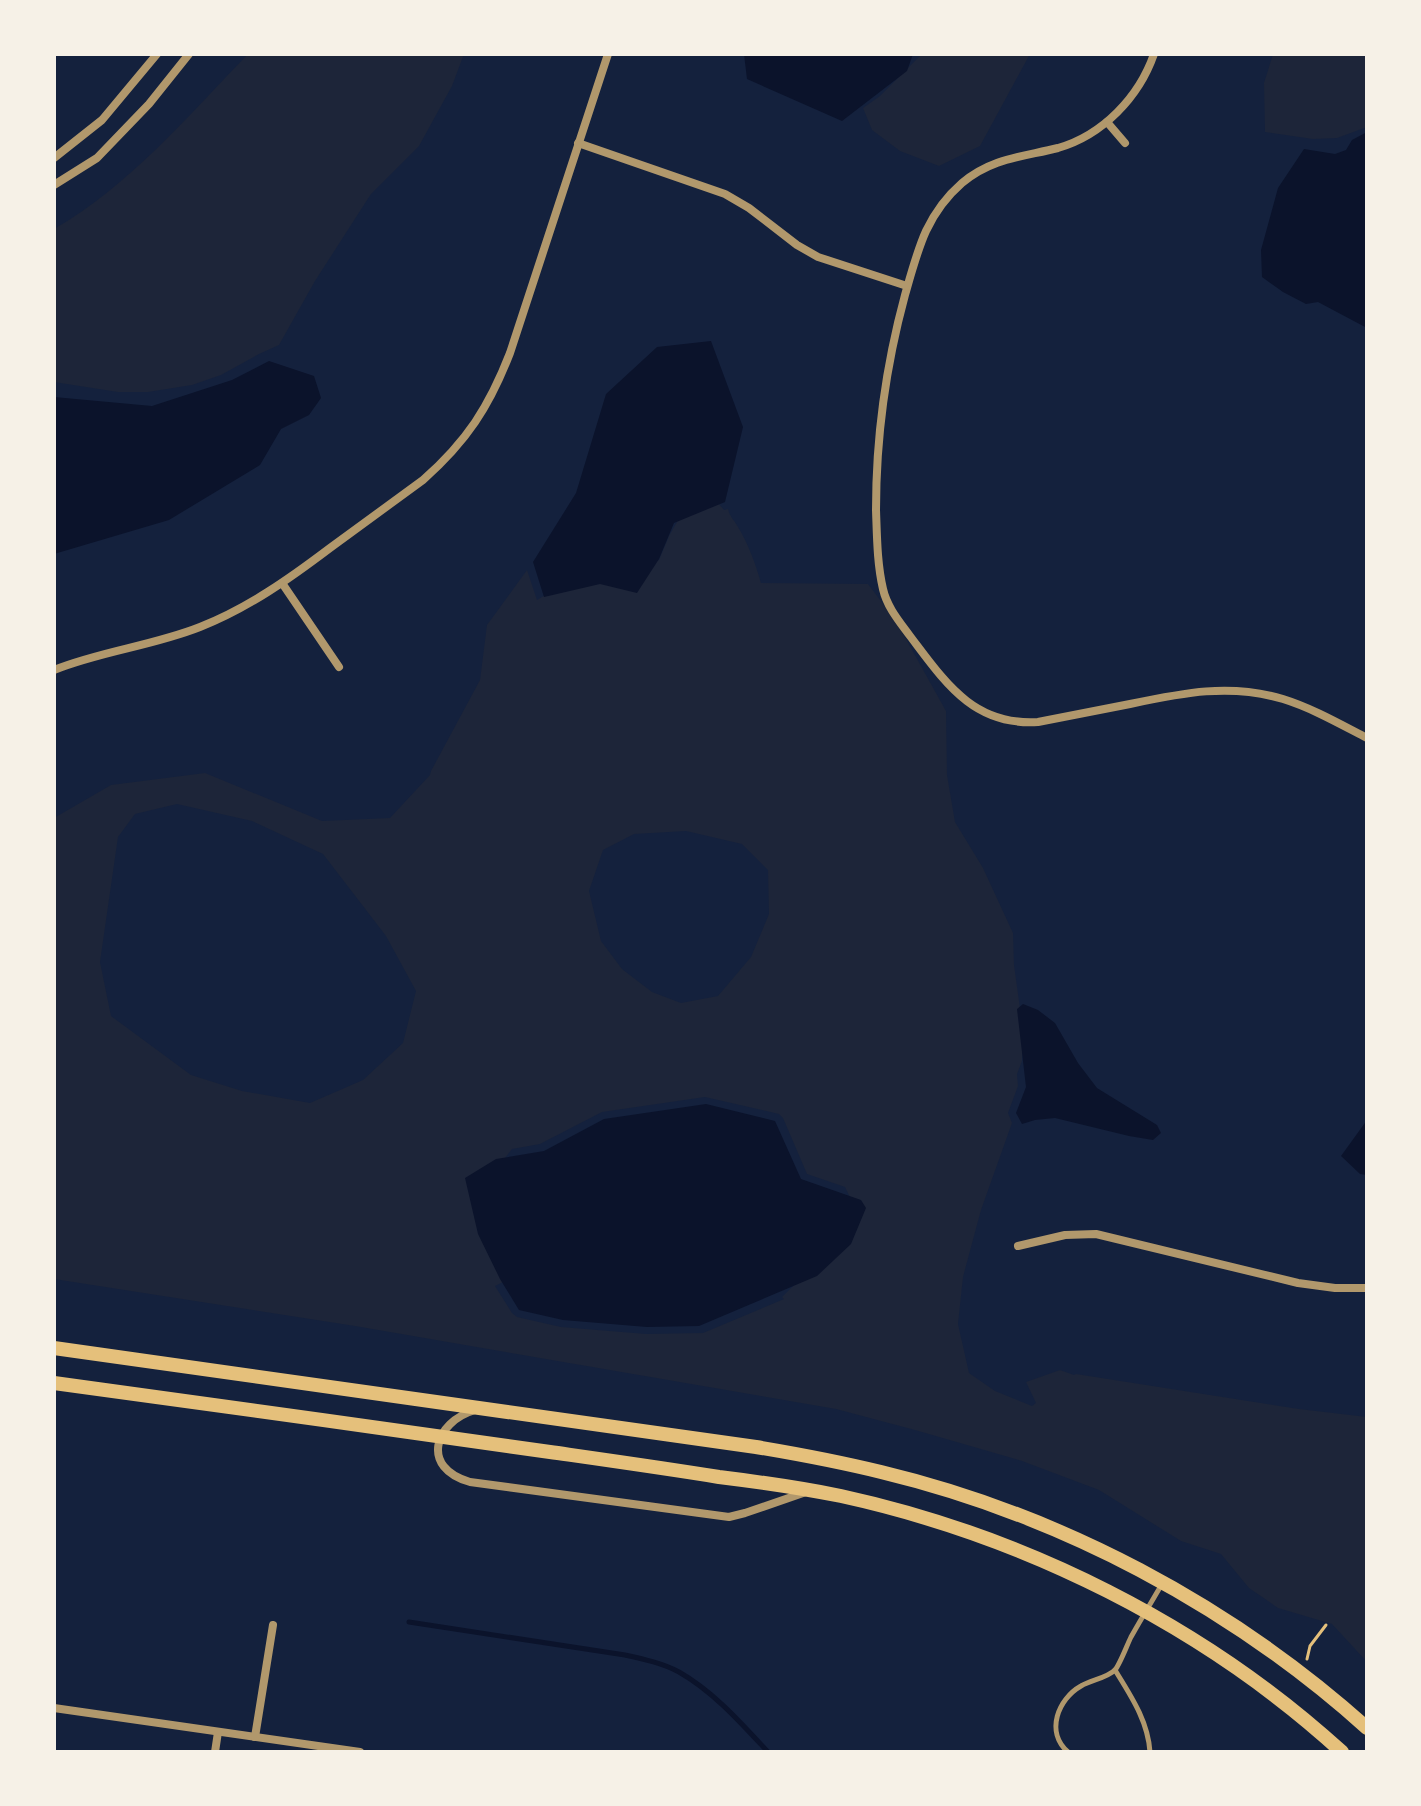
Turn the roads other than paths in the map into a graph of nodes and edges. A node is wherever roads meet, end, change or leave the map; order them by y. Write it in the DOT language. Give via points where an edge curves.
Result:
graph roads {
  1 [pos="157,54"];
  2 [pos="189,54"];
  3 [pos="608,54"];
  4 [pos="1154,54"];
  5 [pos="1107,122"];
  6 [pos="578,143"];
  7 [pos="1125,143"];
  8 [pos="54,158"];
  9 [pos="54,185"];
  10 [pos="907,286"];
  11 [pos="282,583"];
  12 [pos="339,667"];
  13 [pos="54,670"];
  14 [pos="1367,738"];
  15 [pos="1018,1246"];
  16 [pos="1367,1288"];
  17 [pos="54,1348"];
  18 [pos="54,1383"];
  19 [pos="480,1409"];
  20 [pos="441,1436"];
  21 [pos="810,1490"];
  22 [pos="1163,1583"];
  23 [pos="1146,1612"];
  24 [pos="273,1625"];
  25 [pos="1115,1670"];
  26 [pos="54,1708"];
  27 [pos="1367,1728"];
  28 [pos="218,1732"];
  29 [pos="255,1737"];
  30 [pos="215,1752"];
  31 [pos="360,1752"];
  32 [pos="1068,1752"];
  33 [pos="1150,1752"];
  34 [pos="1342,1752"];
  1 -- 8 [label="street" via="102,120"];
  2 -- 9 [label="street" via="97,158"];
  3 -- 6 [label="street"];
  4 -- 5 [label="street" via="1138,87"];
  5 -- 7 [label="street"];
  5 -- 10 [label="street" via="1066,145 989,165 961,184 927,229"];
  6 -- 10 [label="street" via="725,194 807,251"];
  6 -- 11 [label="street" via="510,353 478,420 423,480"];
  10 -- 14 [label="street" via="880,425 876,529 881,578 896,617 963,699 988,715 1024,723 1183,693 1243,692 1295,703"];
  11 -- 12 [label="street"];
  11 -- 13 [label="street" via="200,627"];
  15 -- 16 [label="street" via="1096,1234 1298,1283"];
  17 -- 19 [label="main road"];
  18 -- 20 [label="main road"];
  19 -- 20 [label="street" via="461,1416"];
  19 -- 22 [label="main road" via="756,1447 883,1472 1035,1521"];
  20 -- 21 [label="main road"];
  20 -- 21 [label="street" via="437,1450 442,1464 470,1482 729,1517"];
  21 -- 23 [label="main road" via="985,1538"];
  22 -- 23 [label="lane"];
  22 -- 27 [label="main road" via="1298,1671"];
  23 -- 25 [label="lane"];
  23 -- 34 [label="main road" via="1243,1673"];
  24 -- 29 [label="street"];
  25 -- 32 [label="lane" via="1080,1686 1059,1710 1057,1738"];
  25 -- 33 [label="lane" via="1142,1718"];
  26 -- 28 [label="street"];
  28 -- 29 [label="street"];
  28 -- 30 [label="street"];
  29 -- 31 [label="street"];
}
